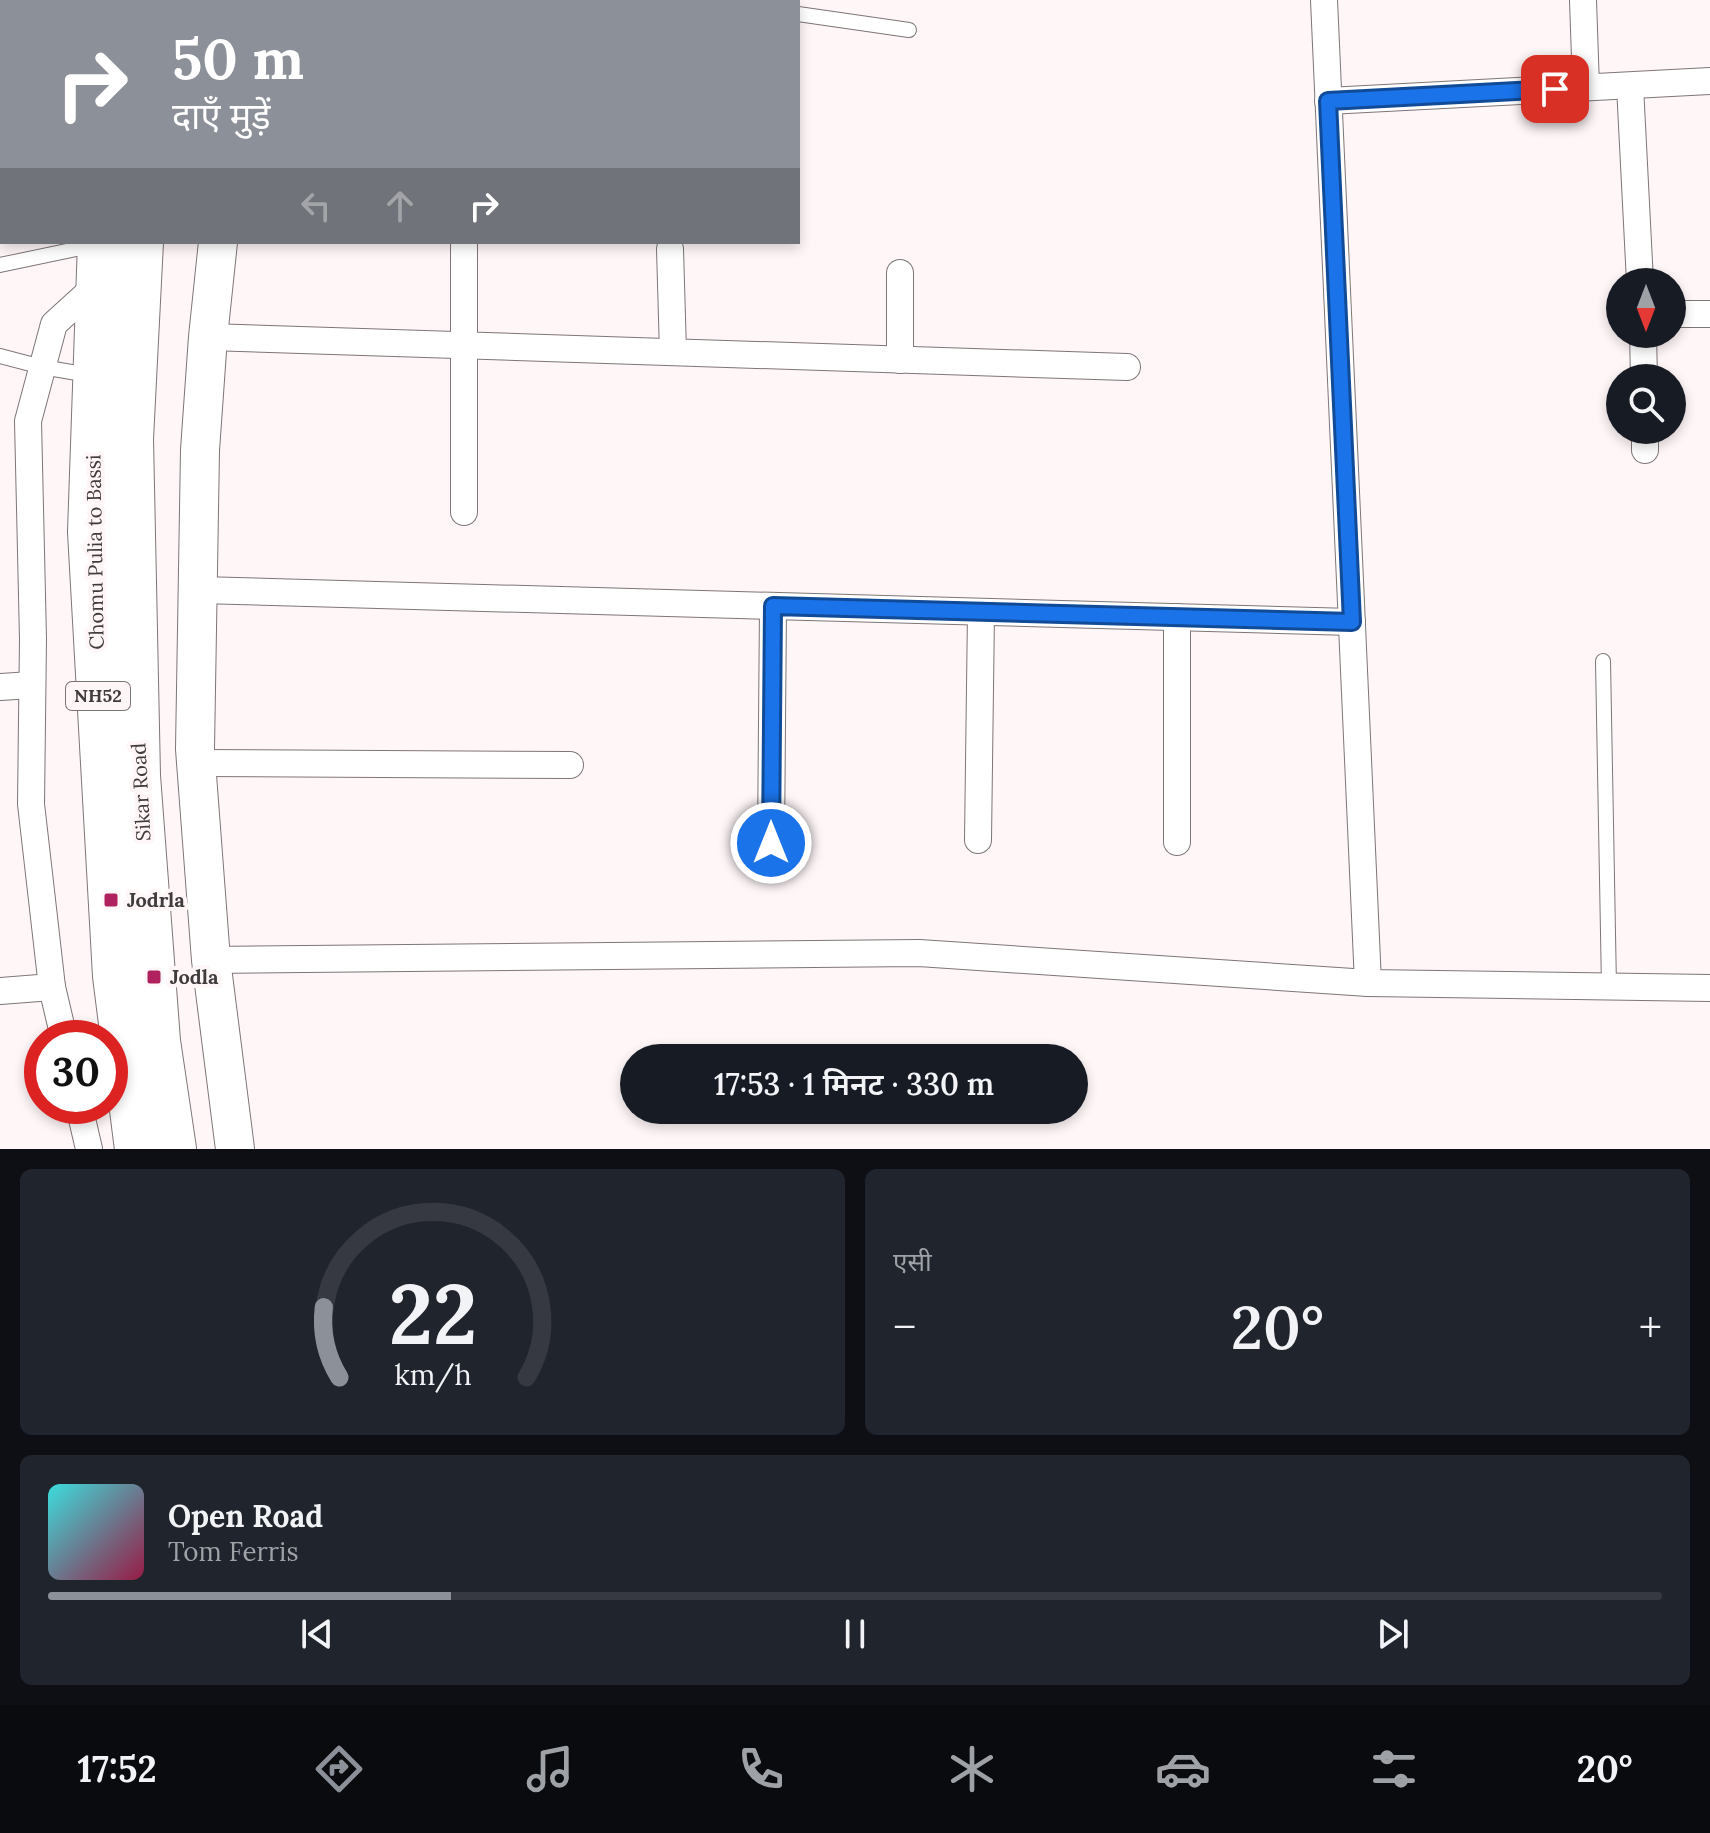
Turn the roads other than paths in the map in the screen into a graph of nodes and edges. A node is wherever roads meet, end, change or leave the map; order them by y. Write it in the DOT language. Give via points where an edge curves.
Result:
graph roads {
  1 [pos="1324,0"];
  2 [pos="1583,0"];
  3 [pos="800,14"];
  4 [pos="909,30"];
  5 [pos="1710,81"];
  6 [pos="1630,86"];
  7 [pos="1586,87"];
  8 [pos="1328,101"];
  9 [pos="218,244"];
  10 [pos="464,244"];
  11 [pos="670,249"];
  12 [pos="110,253"];
  13 [pos="0,265"];
  14 [pos="1639,268"];
  15 [pos="900,273"];
  16 [pos="1686,314"];
  17 [pos="1710,314"];
  18 [pos="208,337"];
  19 [pos="464,345"];
  20 [pos="673,352"];
  21 [pos="0,356"];
  22 [pos="900,360"];
  23 [pos="42,367"];
  24 [pos="1127,367"];
  25 [pos="95,376"];
  26 [pos="464,512"];
  27 [pos="199,590"];
  28 [pos="773,606"];
  29 [pos="981,612"];
  30 [pos="1177,617"];
  31 [pos="1352,622"];
  32 [pos="1603,661"];
  33 [pos="32,685"];
  34 [pos="0,687"];
  35 [pos="197,763"];
  36 [pos="570,765"];
  37 [pos="978,840"];
  38 [pos="1177,842"];
  39 [pos="771,843"];
  40 [pos="211,960"];
  41 [pos="1368,983"];
  42 [pos="52,987"];
  43 [pos="1609,987"];
  44 [pos="1710,988"];
  45 [pos="0,991"];
  46 [pos="60,1020"];
  47 [pos="83,1124"];
  48 [pos="89,1149"];
  49 [pos="137,1149"];
  50 [pos="174,1149"];
  51 [pos="235,1149"];
  1 -- 8 [label="street"];
  2 -- 7 [label="street"];
  3 -- 4 [label="lane"];
  5 -- 6 [label="street"];
  6 -- 7 [label="street"];
  6 -- 14 [label="street"];
  7 -- 8 [label="street"];
  8 -- 31 [label="street"];
  9 -- 18 [label="main road"];
  10 -- 19 [label="street"];
  11 -- 20 [label="street"];
  12 -- 13 [label="lane"];
  12 -- 23 [label="street" via="54,324"];
  12 -- 25 [label="highway, Chomu Pulia to Bassi / NH52"];
  12 -- 50 [label="highway, Sikar Road / NH52" via="131,439 138,776 158,1041"];
  15 -- 22 [label="street"];
  16 -- 17 [label="street"];
  18 -- 19 [label="street"];
  18 -- 27 [label="main road"];
  19 -- 20 [label="street"];
  19 -- 26 [label="street"];
  20 -- 22 [label="street"];
  21 -- 23 [label="lane"];
  22 -- 24 [label="street"];
  23 -- 25 [label="lane"];
  23 -- 33 [label="street" via="28,421"];
  25 -- 49 [label="highway, Chomu Pulia to Bassi / NH52" via="90,532 98,686 115,976"];
  27 -- 28 [label="street"];
  27 -- 35 [label="main road"];
  28 -- 29 [label="street"];
  28 -- 39 [label="street"];
  29 -- 30 [label="street"];
  29 -- 37 [label="street"];
  30 -- 31 [label="street"];
  30 -- 38 [label="street"];
  31 -- 41 [label="street"];
  32 -- 43 [label="lane"];
  33 -- 34 [label="street"];
  33 -- 42 [label="street" via="31,804"];
  35 -- 36 [label="street"];
  35 -- 40 [label="main road"];
  40 -- 41 [label="street" via="919,953"];
  40 -- 51 [label="main road"];
  41 -- 43 [label="street"];
  42 -- 45 [label="street"];
  42 -- 46 [label="street"];
  43 -- 44 [label="street"];
  47 -- 48 [label="street"];
}
